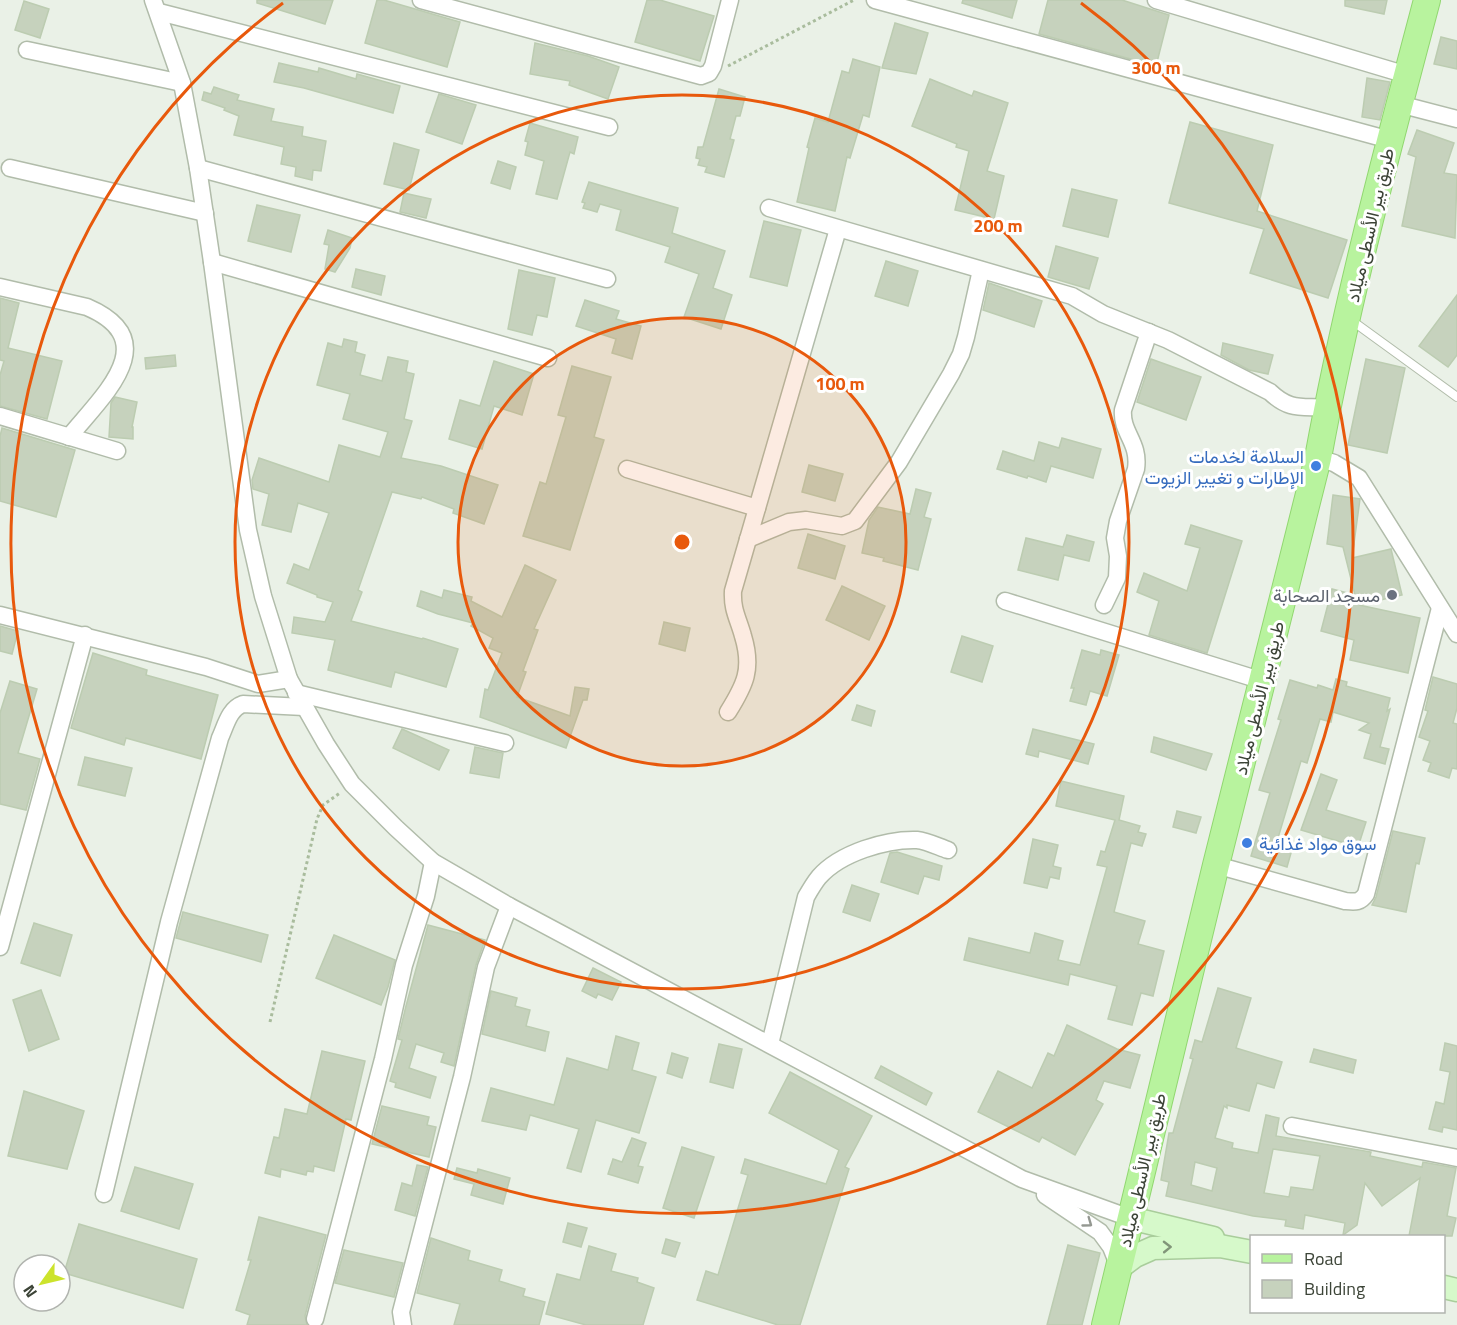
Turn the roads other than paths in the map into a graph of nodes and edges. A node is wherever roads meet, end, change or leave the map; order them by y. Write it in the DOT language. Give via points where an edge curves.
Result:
graph roads {
  1 [pos="421,0"];
  2 [pos="730,0"];
  3 [pos="875,0"];
  4 [pos="1156,0"];
  5 [pos="1427,0"];
  6 [pos="156,6"];
  7 [pos="27,50"];
  8 [pos="1407,75"];
  9 [pos="182,83"];
  10 [pos="1399,104"];
  11 [pos="1457,119"];
  12 [pos="609,127"];
  13 [pos="1390,140"];
  14 [pos="9,168"];
  15 [pos="198,168"];
  16 [pos="769,208"];
  17 [pos="205,213"];
  18 [pos="838,229"];
  19 [pos="212,262"];
  20 [pos="981,270"];
  21 [pos="607,279"];
  22 [pos="0,287"];
  23 [pos="1348,318"];
  24 [pos="1149,332"];
  25 [pos="548,358"];
  26 [pos="1457,397"];
  27 [pos="1327,408"];
  28 [pos="0,416"];
  29 [pos="69,437"];
  30 [pos="117,451"];
  31 [pos="1318,458"];
  32 [pos="627,469"];
  33 [pos="757,508"];
  34 [pos="748,539"];
  35 [pos="1005,601"];
  36 [pos="1104,605"];
  37 [pos="1440,608"];
  38 [pos="0,615"];
  39 [pos="1457,634"];
  40 [pos="85,635"];
  41 [pos="1263,681"];
  42 [pos="297,693"];
  43 [pos="728,712"];
  44 [pos="505,743"];
  45 [pos="948,850"];
  46 [pos="433,862"];
  47 [pos="1216,865"];
  48 [pos="509,906"];
  49 [pos="0,947"];
  50 [pos="770,1044"];
  51 [pos="1292,1126"];
  52 [pos="1457,1158"];
  53 [pos="1022,1179"];
  54 [pos="104,1194"];
  55 [pos="1130,1218"];
  56 [pos="1220,1246"];
  57 [pos="1250,1252"];
  58 [pos="1119,1268"];
  59 [pos="315,1319"];
  60 [pos="403,1325"];
  61 [pos="1105,1325"];
  1 -- 2 [label="street" via="701,76 713,66"];
  3 -- 13 [label="street"];
  4 -- 8 [label="street"];
  5 -- 8 [label="main road, طريق بير الأسطى ميلاد"];
  6 -- 9 [label="street"];
  6 -- 12 [label="street"];
  7 -- 9 [label="street"];
  8 -- 10 [label="main road, طريق بير الأسطى ميلاد"];
  9 -- 15 [label="street"];
  10 -- 11 [label="street"];
  10 -- 13 [label="main road, طريق بير الأسطى ميلاد"];
  13 -- 23 [label="main road, طريق بير الأسطى ميلاد"];
  14 -- 17 [label="street"];
  15 -- 17 [label="street"];
  15 -- 21 [label="street"];
  16 -- 18 [label="street"];
  17 -- 19 [label="street"];
  18 -- 20 [label="street"];
  18 -- 33 [label="street"];
  19 -- 25 [label="street"];
  19 -- 42 [label="street" via="248,530 262,597"];
  20 -- 24 [label="street" via="1072,296 1102,314"];
  20 -- 34 [label="street" via="966,337 951,374 899,462 855,521 842,526 806,520 789,522"];
  22 -- 29 [label="street" via="87,307 117,327 125,356 121,371"];
  23 -- 26 [label="lane"];
  23 -- 27 [label="main road, طريق بير الأسطى ميلاد"];
  24 -- 27 [label="street" via="1270,392 1289,406"];
  24 -- 36 [label="street" via="1123,410 1122,418 1137,459 1116,530 1117,578"];
  27 -- 31 [label="main road, طريق بير الأسطى ميلاد"];
  28 -- 29 [label="street"];
  29 -- 30 [label="street"];
  31 -- 37 [label="street" via="1359,478"];
  31 -- 41 [label="main road, طريق بير الأسطى ميلاد"];
  32 -- 33 [label="street"];
  33 -- 34 [label="street"];
  34 -- 43 [label="street" via="732,606 748,665 741,690"];
  35 -- 41 [label="street"];
  37 -- 39 [label="street"];
  37 -- 47 [label="street" via="1362,900 1345,901"];
  38 -- 40 [label="street"];
  40 -- 42 [label="street"];
  40 -- 49 [label="street"];
  41 -- 47 [label="main road, طريق بير الأسطى ميلاد"];
  42 -- 44 [label="street"];
  42 -- 46 [label="street" via="352,784"];
  42 -- 54 [label="street" via="236,706 224,730 169,922"];
  45 -- 50 [label="street" via="919,840 880,843 847,857 818,878 806,897"];
  46 -- 48 [label="street"];
  46 -- 59 [label="street"];
  47 -- 55 [label="main road, طريق بير الأسطى ميلاد"];
  48 -- 50 [label="street"];
  48 -- 60 [label="street" via="486,967 462,1077 401,1312"];
  50 -- 53 [label="street"];
  51 -- 52 [label="street"];
  53 -- 55 [label="street"];
  53 -- 58 [label="street, one-way" via="1100,1232"];
  55 -- 56 [label="main road" via="1213,1238"];
  55 -- 58 [label="main road, طريق بير الأسطى ميلاد"];
  56 -- 57 [label="main road"];
  58 -- 56 [label="main road, one-way" via="1153,1248"];
  58 -- 61 [label="main road, طريق بير الأسطى ميلاد"];
}
